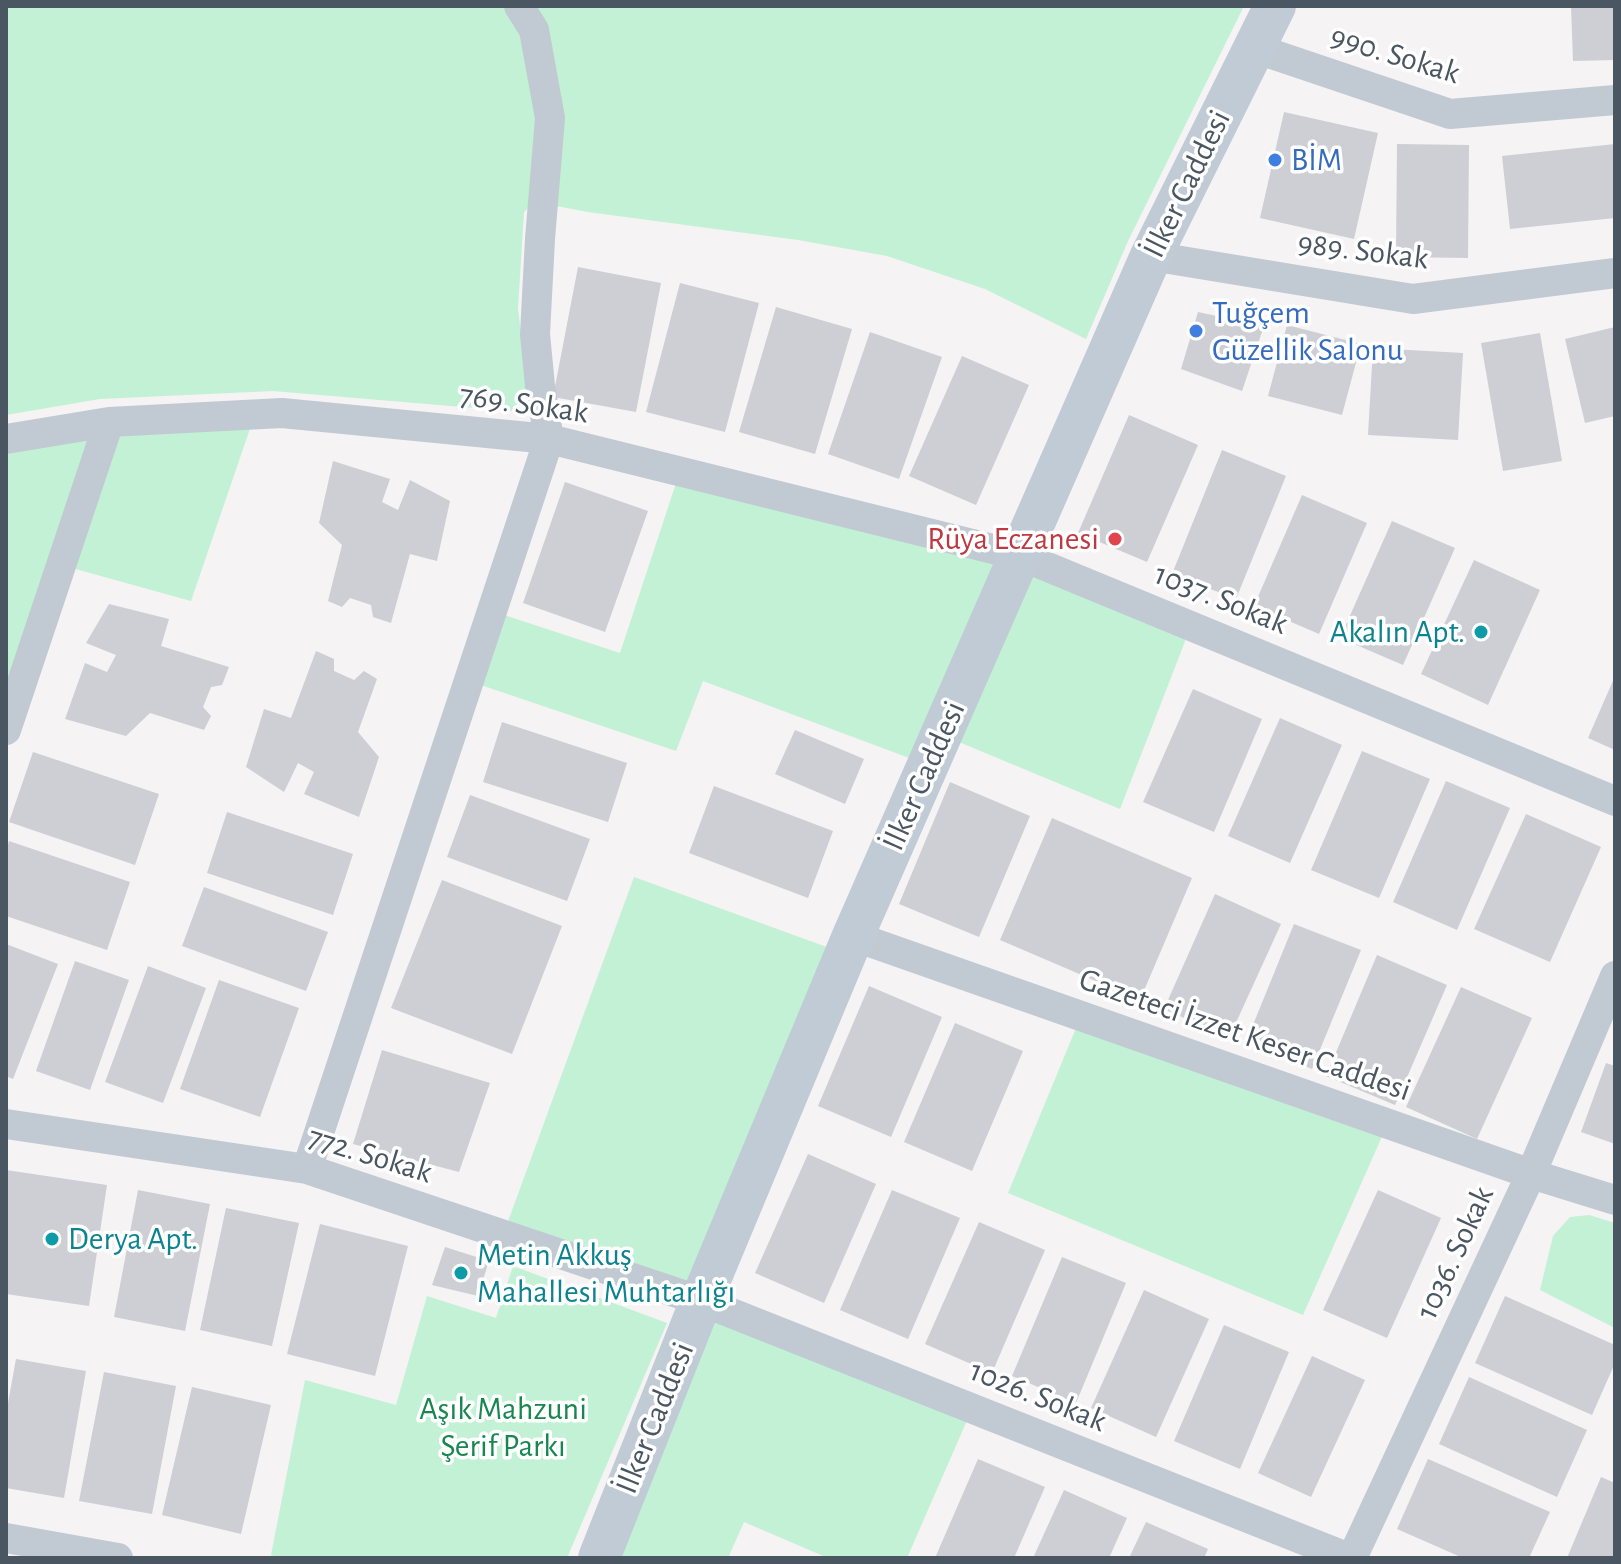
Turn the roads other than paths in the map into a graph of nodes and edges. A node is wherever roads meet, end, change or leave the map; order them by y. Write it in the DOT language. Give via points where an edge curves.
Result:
graph roads {
  1 [pos="519,6"];
  2 [pos="1275,6"];
  3 [pos="1254,48"];
  4 [pos="1615,100"];
  5 [pos="1151,256"];
  6 [pos="1615,273"];
  7 [pos="109,422"];
  8 [pos="6,439"];
  9 [pos="549,439"];
  10 [pos="1021,556"];
  11 [pos="6,730"];
  12 [pos="1615,801"];
  13 [pos="853,936"];
  14 [pos="1615,976"];
  15 [pos="6,1124"];
  16 [pos="307,1169"];
  17 [pos="1531,1174"];
  18 [pos="1615,1200"];
  19 [pos="701,1301"];
  20 [pos="6,1538"];
  21 [pos="118,1558"];
  22 [pos="599,1558"];
  23 [pos="1350,1558"];
  1 -- 9 [label="street" via="534,30 550,118 535,334"];
  2 -- 3 [label="main road, İlker Caddesi"];
  3 -- 4 [label="street, 990. Sokak" via="1450,114"];
  3 -- 5 [label="main road, İlker Caddesi"];
  5 -- 6 [label="street, 989. Sokak" via="1413,299"];
  5 -- 10 [label="main road, İlker Caddesi"];
  7 -- 8 [label="street, 769. Sokak"];
  7 -- 9 [label="street, 769. Sokak" via="282,413"];
  7 -- 11 [label="street"];
  9 -- 10 [label="street, 769. Sokak"];
  9 -- 16 [label="street"];
  10 -- 12 [label="street, 1037. Sokak"];
  10 -- 13 [label="main road, İlker Caddesi"];
  13 -- 17 [label="street, Gazeteci İzzet Keser Caddesi"];
  13 -- 19 [label="main road, İlker Caddesi"];
  14 -- 17 [label="street, 1036. Sokak"];
  15 -- 16 [label="street, 772. Sokak"];
  16 -- 19 [label="street, 772. Sokak"];
  17 -- 18 [label="street, Gazeteci İzzet Keser Caddesi"];
  17 -- 23 [label="street, 1036. Sokak"];
  19 -- 22 [label="main road, İlker Caddesi"];
  19 -- 23 [label="street, 1026. Sokak"];
  20 -- 21 [label="street"];
}
